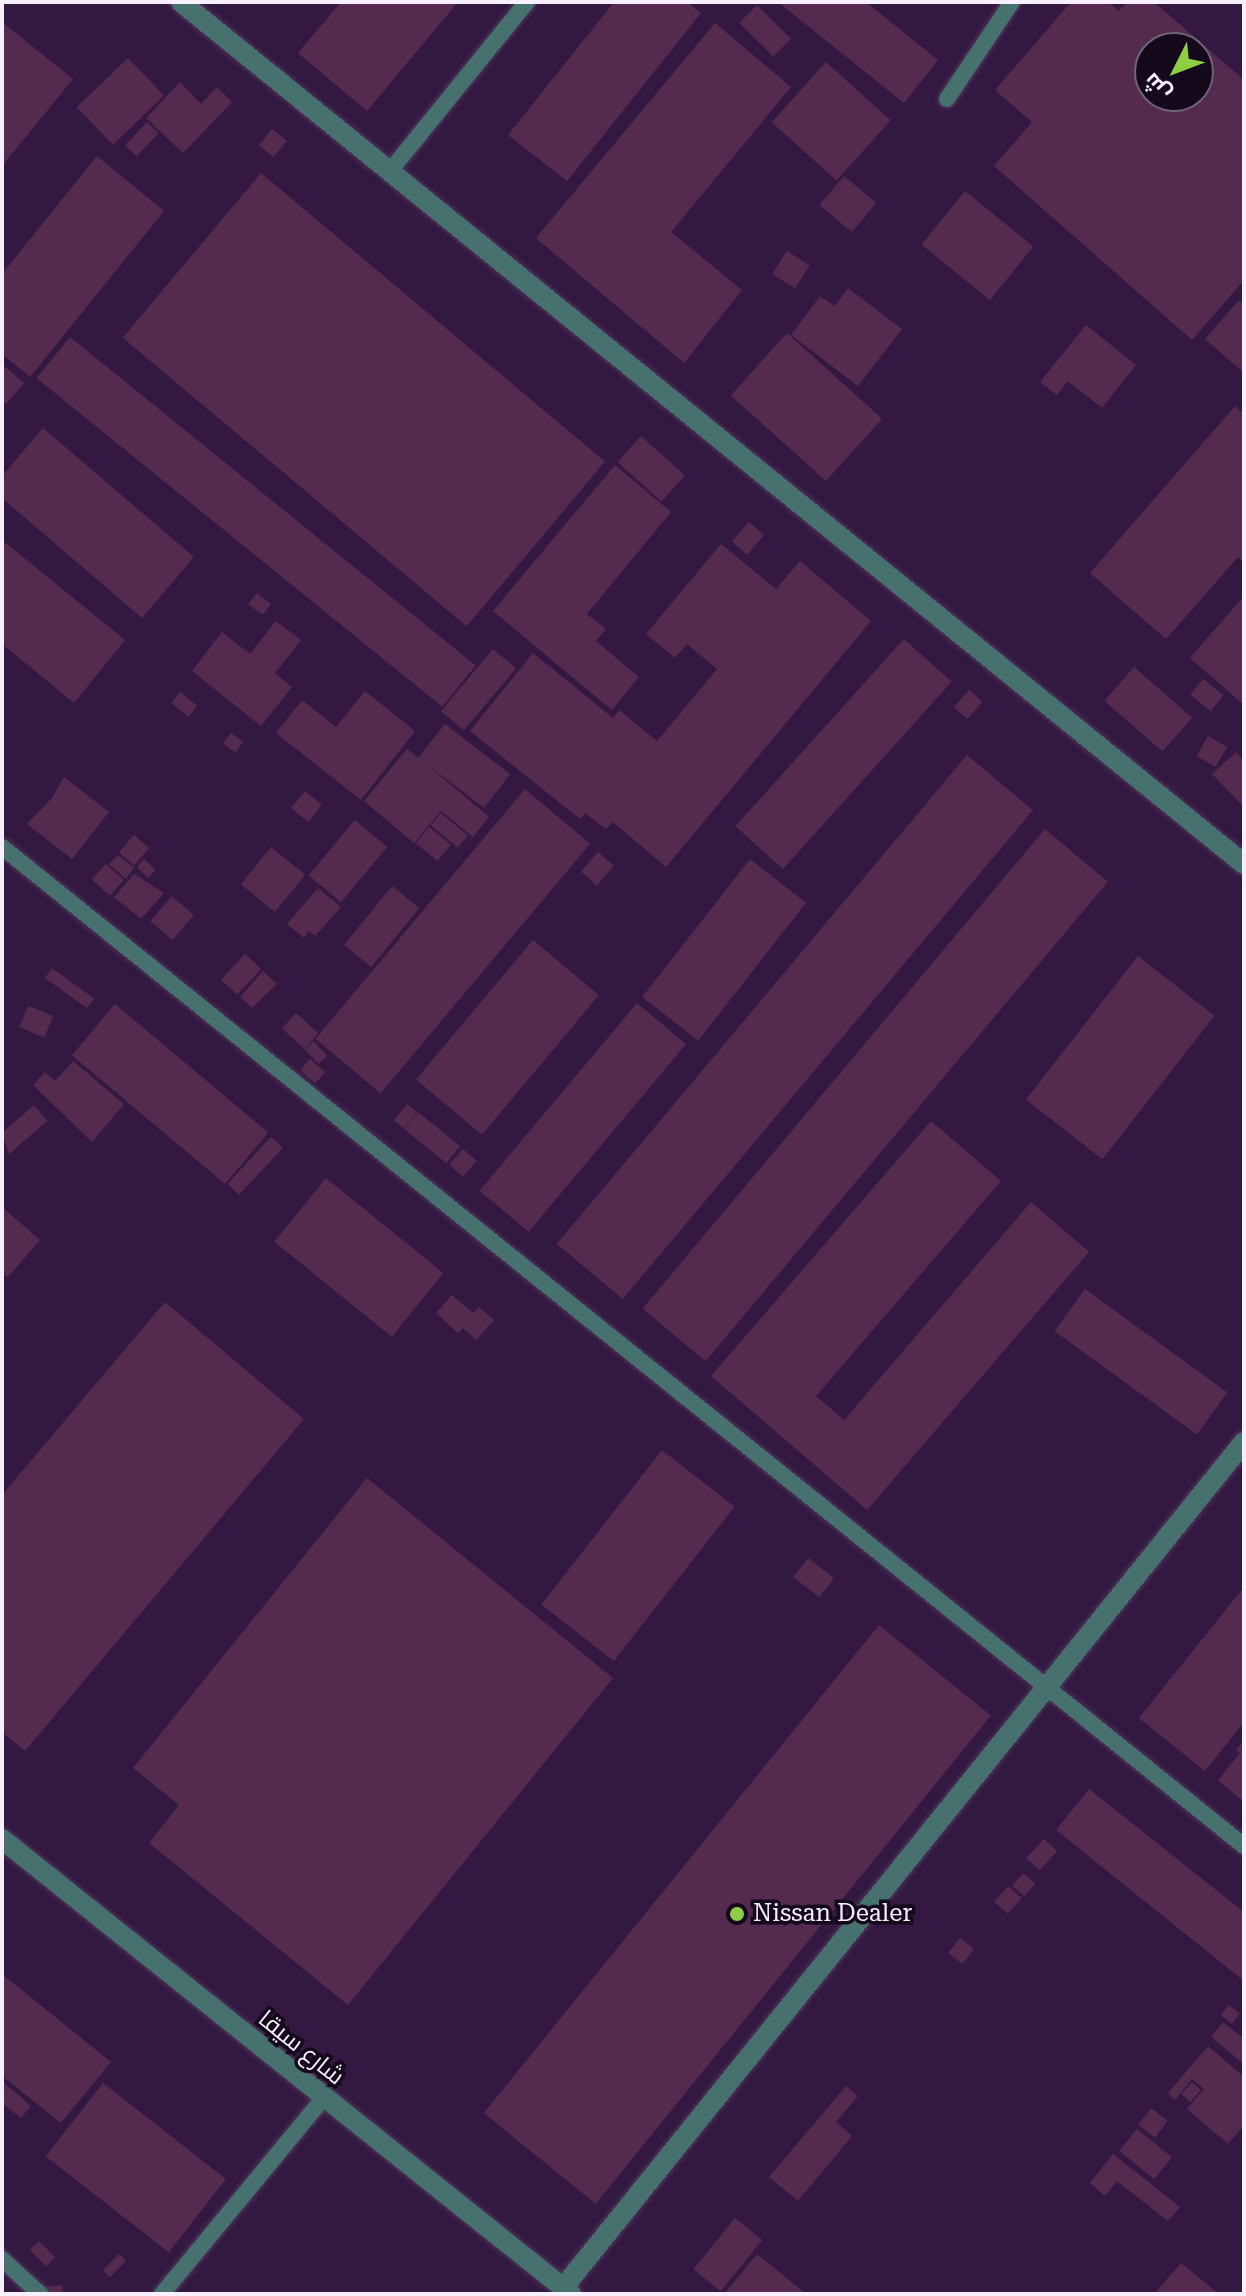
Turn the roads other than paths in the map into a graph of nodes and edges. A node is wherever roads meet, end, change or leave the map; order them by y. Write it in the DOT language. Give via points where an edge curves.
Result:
graph roads {
  1 [pos="181,2"];
  2 [pos="527,2"];
  3 [pos="1012,2"];
  4 [pos="947,99"];
  5 [pos="390,171"];
  6 [pos="2,847"];
  7 [pos="1244,864"];
  8 [pos="1244,1442"];
  9 [pos="1047,1687"];
  10 [pos="2,1839"];
  11 [pos="1244,1846"];
  12 [pos="323,2099"];
  13 [pos="2,2259"];
  14 [pos="567,2291"];
  15 [pos="40,2294"];
  16 [pos="162,2294"];
  1 -- 5 [label="street"];
  2 -- 5 [label="lane"];
  3 -- 4 [label="lane"];
  5 -- 7 [label="street"];
  6 -- 9 [label="lane"];
  8 -- 9 [label="street"];
  9 -- 11 [label="lane"];
  9 -- 14 [label="street"];
  10 -- 12 [label="street, شارع سيقا"];
  12 -- 14 [label="street, شارع سيقا"];
  12 -- 16 [label="lane"];
  13 -- 15 [label="lane"];
}
